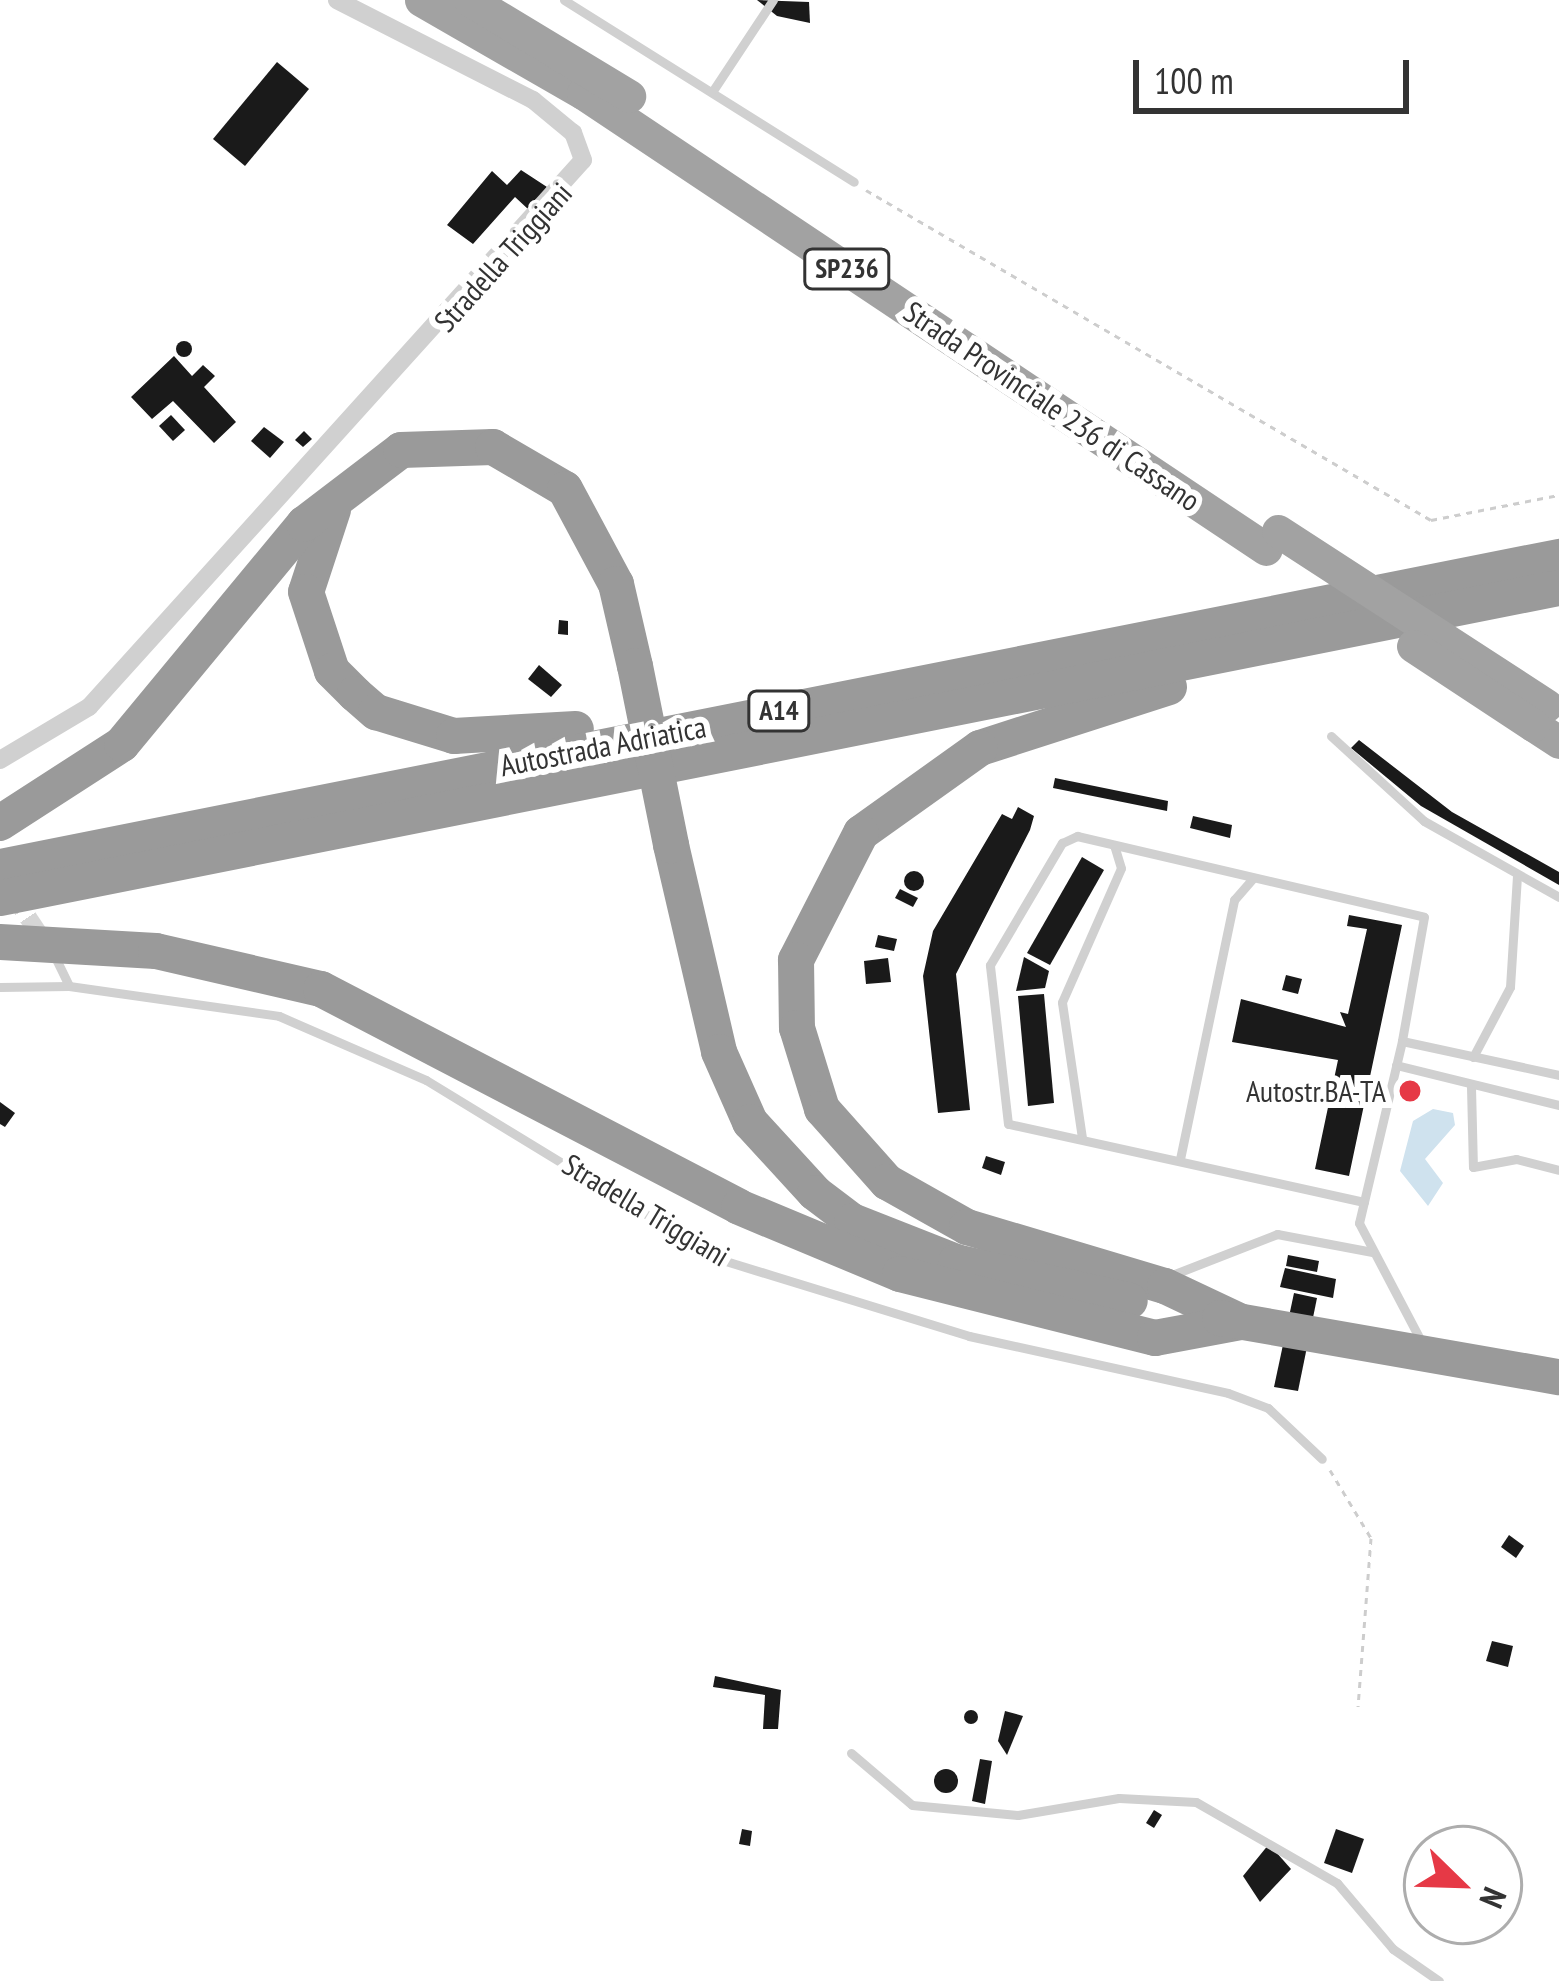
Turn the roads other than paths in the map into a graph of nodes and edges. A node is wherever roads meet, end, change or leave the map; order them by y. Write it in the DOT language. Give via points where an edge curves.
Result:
graph roads {
  1 [pos="337,0"];
  2 [pos="421,0"];
  3 [pos="470,0"];
  4 [pos="564,0"];
  5 [pos="773,0"];
  6 [pos="714,89"];
  7 [pos="854,182"];
  8 [pos="364,470"];
  9 [pos="1272,540"];
  10 [pos="1559,557"];
  11 [pos="1559,588"];
  12 [pos="1490,602"];
  13 [pos="943,678"];
  14 [pos="1549,722"];
  15 [pos="1330,736"];
  16 [pos="0,760"];
  17 [pos="0,823"];
  18 [pos="1114,845"];
  19 [pos="0,867"];
  20 [pos="1517,875"];
  21 [pos="1253,878"];
  22 [pos="1559,897"];
  23 [pos="0,898"];
  24 [pos="0,942"];
  25 [pos="56,959"];
  26 [pos="69,986"];
  27 [pos="0,987"];
  28 [pos="1402,1041"];
  29 [pos="1473,1057"];
  30 [pos="1396,1065"];
  31 [pos="1559,1075"];
  32 [pos="1472,1087"];
  33 [pos="1559,1105"];
  34 [pos="1082,1138"];
  35 [pos="1180,1159"];
  36 [pos="1559,1170"];
  37 [pos="1364,1202"];
  38 [pos="1372,1252"];
  39 [pos="1154,1283"];
  40 [pos="1241,1322"];
  41 [pos="1430,1360"];
  42 [pos="1559,1377"];
  43 [pos="1322,1459"];
  44 [pos="850,1753"];
  45 [pos="1439,1981"];
  1 -- 16 [label="street, Stradella Triggiani" via="533,100 573,133 583,160 89,707"];
  2 -- 9 [label="highway, Strada Provinciale 236 di Cassano / SP236" via="583,92"];
  3 -- 9 [label="highway, Strada Provinciale 236 di Cassano / SP236"];
  4 -- 6 [label="lane"];
  5 -- 6 [label="lane"];
  6 -- 7 [label="lane"];
  8 -- 13 [label="highway, A14" via="312,553 312,622 332,671 376,712 422,730 514,738"];
  8 -- 17 [label="highway" via="273,559 156,711 86,775"];
  8 -- 40 [label="highway, bridge" via="401,450 468,442 543,472 596,536 635,666 718,1052 751,1122 815,1193 852,1221 956,1262"];
  9 -- 14 [label="highway, Strada Provinciale 236 di Cassano / SP236, bridge"];
  10 -- 13 [label="highway, Autostrada Adriatica / A14"];
  11 -- 12 [label="highway, Autostrada Adriatica / A14"];
  12 -- 23 [label="highway, Autostrada Adriatica / A14"];
  12 -- 39 [label="highway, A14" via="980,748 861,832 815,905 796,960 797,1028 823,1109 851,1149 967,1227"];
  13 -- 19 [label="highway, Autostrada Adriatica / A14"];
  15 -- 20 [label="lane" via="1424,821"];
  18 -- 21 [label="lane"];
  18 -- 34 [label="lane" via="1121,868 1062,1002"];
  18 -- 34 [label="lane" via="1062,843 990,965 1002,1113 1034,1134"];
  20 -- 22 [label="lane"];
  20 -- 29 [label="lane" via="1510,987"];
  21 -- 28 [label="lane" via="1418,911"];
  21 -- 35 [label="lane" via="1234,901"];
  24 -- 40 [label="highway" via="156,951 321,989 739,1207 900,1274 1156,1338"];
  25 -- 26 [label="lane"];
  26 -- 27 [label="lane, Stradella Triggiani"];
  26 -- 43 [label="lane, Stradella Triggiani" via="278,1016 470,1102 719,1259 969,1336 1228,1393 1268,1408"];
  28 -- 29 [label="lane"];
  28 -- 30 [label="lane"];
  29 -- 31 [label="lane"];
  30 -- 32 [label="lane"];
  30 -- 37 [label="lane"];
  32 -- 33 [label="lane"];
  32 -- 36 [label="lane" via="1474,1167 1516,1159"];
  34 -- 35 [label="lane"];
  35 -- 37 [label="lane"];
  37 -- 38 [label="lane"];
  38 -- 39 [label="lane" via="1277,1234"];
  38 -- 41 [label="lane"];
  39 -- 40 [label="highway, A14"];
  40 -- 41 [label="highway"];
  41 -- 42 [label="highway"];
  44 -- 45 [label="lane" via="912,1805 1018,1815 1119,1798 1196,1802 1286,1845"];
}
